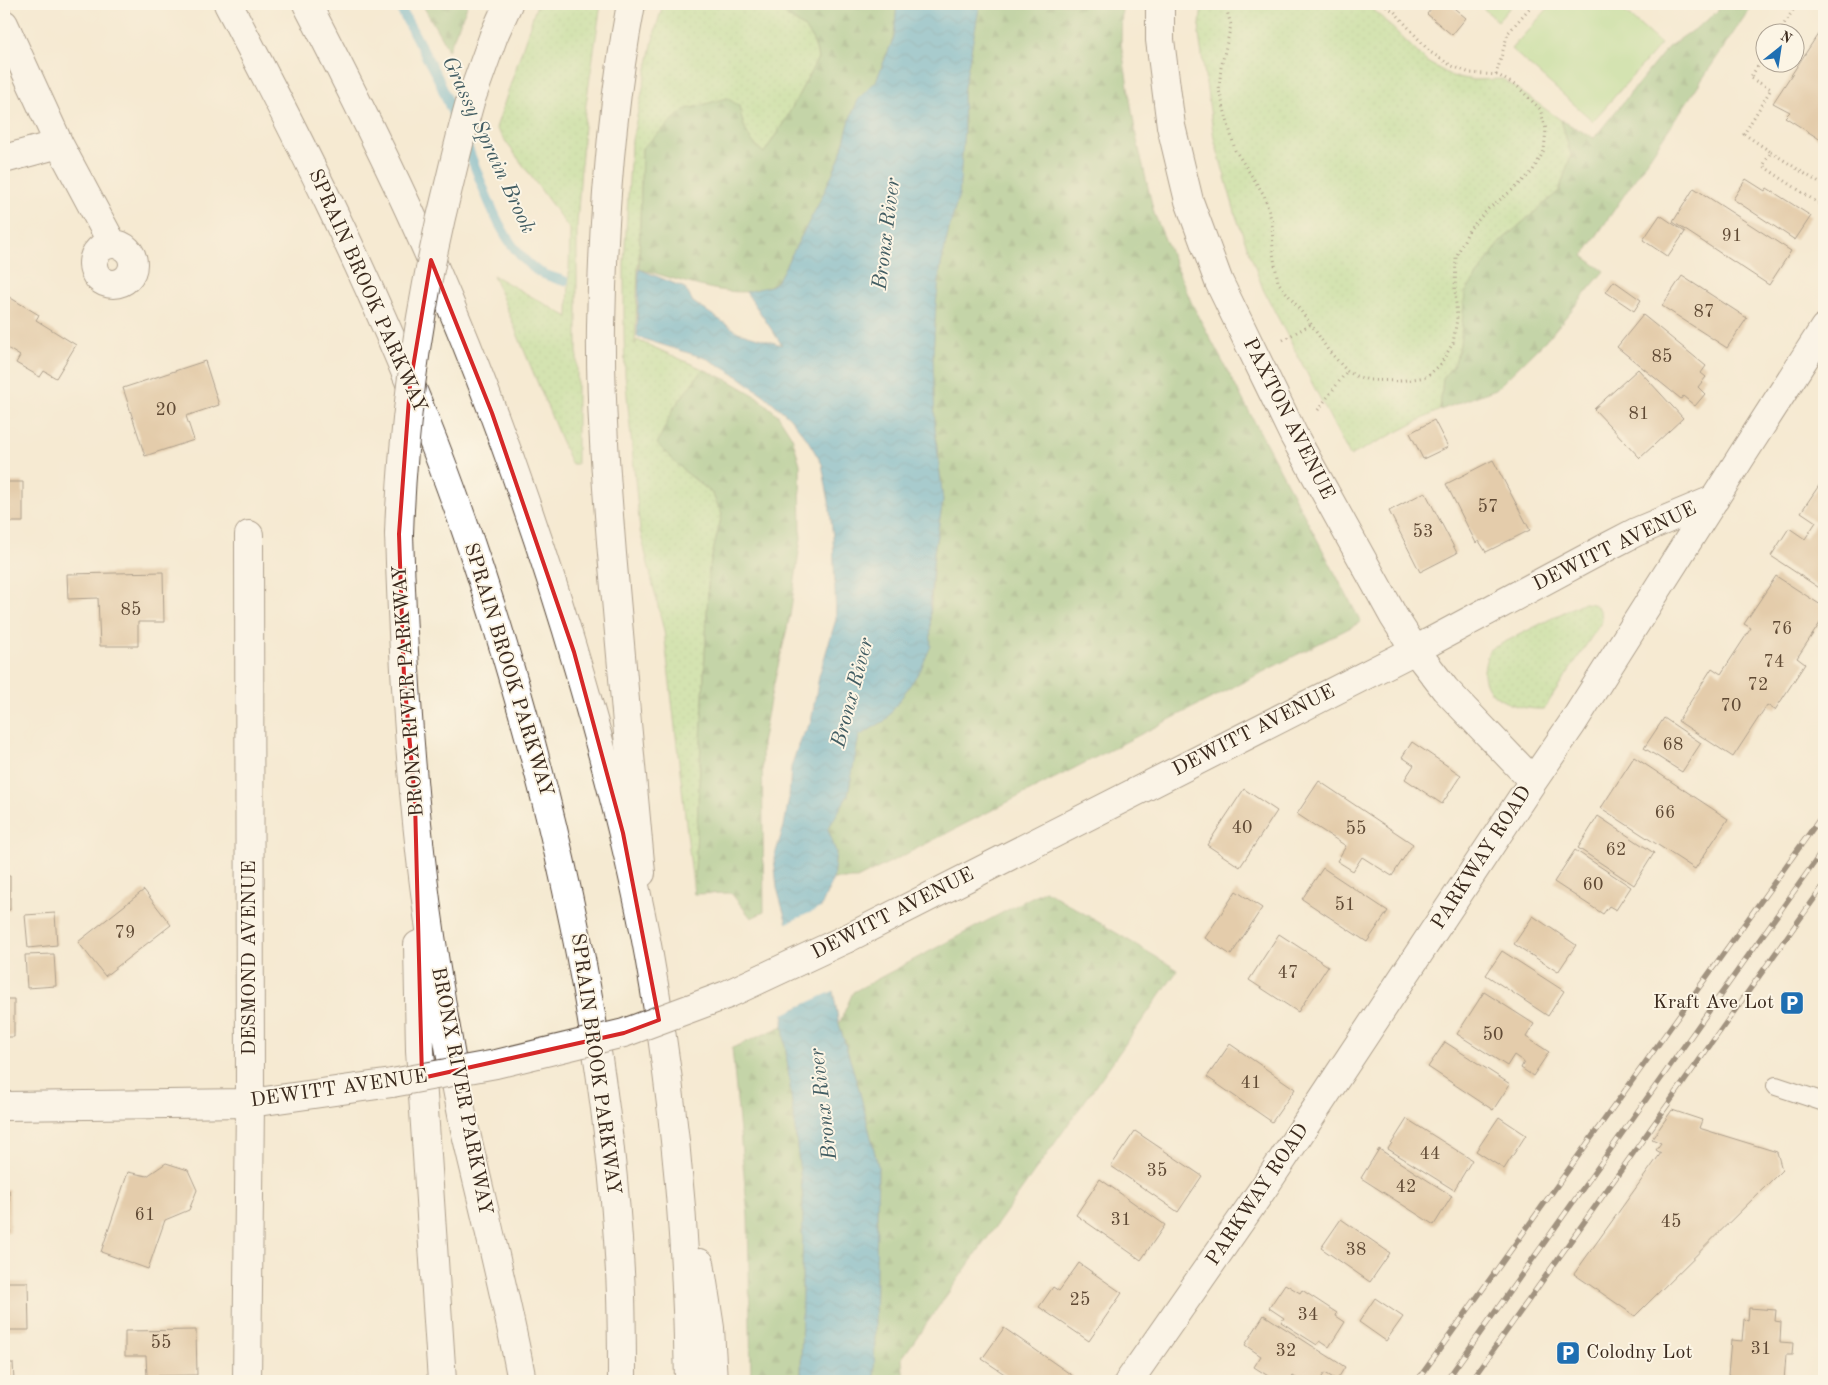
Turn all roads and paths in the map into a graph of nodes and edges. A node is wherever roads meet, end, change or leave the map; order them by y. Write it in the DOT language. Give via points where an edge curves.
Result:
graph roads {
  1 [pos="228,4"];
  2 [pos="307,4"];
  3 [pos="508,4"];
  4 [pos="631,4"];
  5 [pos="1160,4"];
  6 [pos="1225,4"];
  7 [pos="1382,4"];
  8 [pos="1533,4"];
  9 [pos="1798,4"];
  10 [pos="1786,22"];
  11 [pos="4,24"];
  12 [pos="1756,69"];
  13 [pos="1496,75"];
  14 [pos="59,144"];
  15 [pos="1771,152"];
  16 [pos="4,159"];
  17 [pos="1824,186"];
  18 [pos="1824,207"];
  19 [pos="112,243"];
  20 [pos="1311,324"];
  21 [pos="1824,328"];
  22 [pos="1282,340"];
  23 [pos="1347,371"];
  24 [pos="1317,411"];
  25 [pos="1715,498"];
  26 [pos="249,535"];
  27 [pos="1415,650"];
  28 [pos="1533,781"];
  29 [pos="415,801"];
  30 [pos="649,954"];
  31 [pos="668,1077"];
  32 [pos="1776,1086"];
  33 [pos="1824,1102"];
  34 [pos="250,1103"];
  35 [pos="4,1106"];
  36 [pos="247,1381"];
  37 [pos="442,1381"];
  38 [pos="522,1381"];
  39 [pos="622,1381"];
  40 [pos="688,1381"];
  41 [pos="714,1381"];
  42 [pos="1129,1381"];
  1 -- 39 [label="main road, SPRAIN BROOK PARKWAY" via="324,192 381,314 456,502 508,659 556,839 592,1024 615,1210"];
  2 -- 30 [label="main road" via="420,234 468,349 517,481 591,712 623,833"];
  3 -- 29 [label="main road, BRONX RIVER PARKWAY, bridge" via="470,103 438,225 407,410 399,534 404,677"];
  4 -- 30 [label="main road" via="613,124 607,196 601,318 602,380 616,608"];
  5 -- 27 [label="main road, PAXTON AVENUE" via="1160,40 1171,126 1189,201 1219,282 1294,436"];
  6 -- 20 [label="path" via="1231,25 1221,68 1221,99 1235,150 1264,196 1272,222 1278,282"];
  7 -- 13 [label="path" via="1394,12 1430,52 1470,73"];
  8 -- 13 [label="path" via="1508,33"];
  9 -- 10 [label="path"];
  11 -- 14 [label="main road"];
  12 -- 15 [label="path" via="1750,78 1771,89 1744,134"];
  13 -- 23 [label="path" via="1518,87 1540,109 1546,129 1544,151 1532,172 1488,209 1469,230 1456,257 1454,343 1440,365 1426,377 1400,381 1369,380"];
  14 -- 16 [label="main road"];
  14 -- 19 [label="main road"];
  15 -- 17 [label="path"];
  15 -- 18 [label="path" via="1763,166"];
  20 -- 22 [label="path"];
  20 -- 23 [label="path"];
  21 -- 25 [label="main road, PARKWAY ROAD"];
  23 -- 24 [label="path"];
  25 -- 27 [label="main road, DEWITT AVENUE" via="1616,543"];
  25 -- 28 [label="main road, PARKWAY ROAD"];
  26 -- 34 [label="main road, DESMOND AVENUE"];
  27 -- 28 [label="main road, PAXTON AVENUE" via="1444,689"];
  27 -- 34 [label="main road, DEWITT AVENUE, bridge" via="848,938 726,995 624,1033 496,1064"];
  28 -- 42 [label="main road, PARKWAY ROAD" via="1267,1183"];
  29 -- 37 [label="main road" via="420,1050"];
  29 -- 38 [label="main road, BRONX RIVER PARKWAY" via="449,1046"];
  30 -- 31 [label="main road"];
  31 -- 40 [label="main road" via="684,1259"];
  31 -- 41 [label="main road" via="696,1232"];
  32 -- 33 [label="lane"];
  34 -- 35 [label="main road, DEWITT AVENUE"];
  34 -- 36 [label="main road, DESMOND AVENUE"];
}
